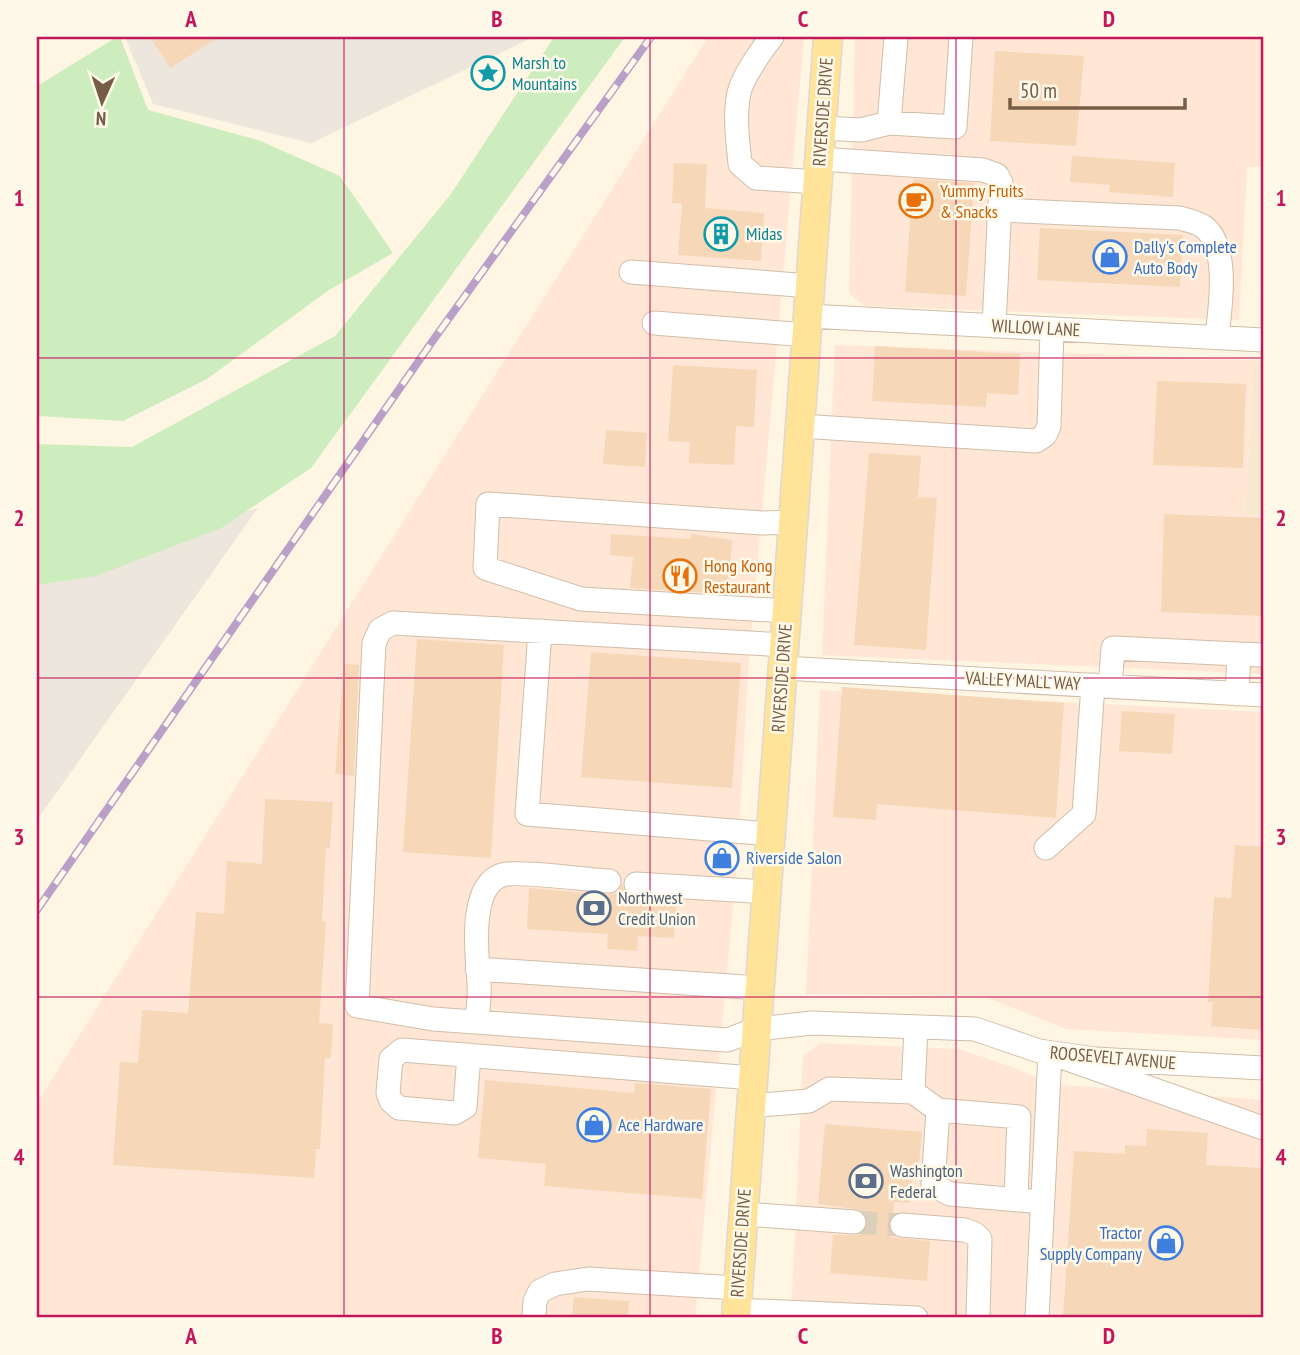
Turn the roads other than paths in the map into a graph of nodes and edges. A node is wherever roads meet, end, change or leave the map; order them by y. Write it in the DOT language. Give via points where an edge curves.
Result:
graph roads {
  1 [pos="772,37"];
  2 [pos="828,37"];
  3 [pos="896,37"];
  4 [pos="961,37"];
  5 [pos="889,123"];
  6 [pos="822,128"];
  7 [pos="819,170"];
  8 [pos="1000,210"];
  9 [pos="631,272"];
  10 [pos="810,286"];
  11 [pos="654,323"];
  12 [pos="808,326"];
  13 [pos="995,326"];
  14 [pos="1052,329"];
  15 [pos="1217,337"];
  16 [pos="1263,340"];
  17 [pos="800,426"];
  18 [pos="793,522"];
  19 [pos="787,611"];
  20 [pos="540,631"];
  21 [pos="1239,653"];
  22 [pos="1263,655"];
  23 [pos="784,656"];
  24 [pos="1102,686"];
  25 [pos="1237,694"];
  26 [pos="1263,695"];
  27 [pos="771,834"];
  28 [pos="1046,848"];
  29 [pos="608,881"];
  30 [pos="636,884"];
  31 [pos="767,892"];
  32 [pos="477,969"];
  33 [pos="760,988"];
  34 [pos="433,1019"];
  35 [pos="477,1020"];
  36 [pos="916,1027"];
  37 [pos="757,1029"];
  38 [pos="432,1051"];
  39 [pos="1050,1052"];
  40 [pos="470,1055"];
  41 [pos="1263,1068"];
  42 [pos="753,1078"];
  43 [pos="913,1092"];
  44 [pos="751,1106"];
  45 [pos="938,1110"];
  46 [pos="1263,1128"];
  47 [pos="1016,1200"];
  48 [pos="1043,1201"];
  49 [pos="744,1214"];
  50 [pos="854,1222"];
  51 [pos="902,1225"];
  52 [pos="737,1306"];
  53 [pos="534,1318"];
  54 [pos="916,1318"];
  55 [pos="978,1318"];
  56 [pos="1037,1318"];
  1 -- 7 [label="street" via="739,91 740,164 756,178"];
  2 -- 6 [label="main road, RIVERSIDE DRIVE"];
  3 -- 5 [label="street"];
  4 -- 5 [label="street" via="955,127"];
  5 -- 6 [label="street" via="861,130"];
  6 -- 7 [label="main road, RIVERSIDE DRIVE"];
  7 -- 8 [label="street" via="991,172 1000,178"];
  7 -- 10 [label="main road, RIVERSIDE DRIVE"];
  8 -- 13 [label="street"];
  8 -- 15 [label="street" via="1179,218 1205,227 1214,240 1221,269"];
  9 -- 10 [label="street"];
  10 -- 12 [label="main road, RIVERSIDE DRIVE"];
  11 -- 12 [label="street, WILLOW LANE"];
  12 -- 13 [label="street, WILLOW LANE"];
  12 -- 17 [label="main road, RIVERSIDE DRIVE"];
  13 -- 14 [label="street, WILLOW LANE"];
  14 -- 15 [label="street, WILLOW LANE"];
  14 -- 17 [label="street" via="1049,426 1035,441"];
  15 -- 16 [label="street, WILLOW LANE"];
  17 -- 18 [label="main road, RIVERSIDE DRIVE"];
  18 -- 19 [label="main road, RIVERSIDE DRIVE"];
  18 -- 19 [label="street" via="488,504 485,568 581,599"];
  19 -- 23 [label="main road, RIVERSIDE DRIVE"];
  20 -- 23 [label="street, VALLEY MALL WAY"];
  20 -- 27 [label="street" via="527,814"];
  20 -- 34 [label="street, VALLEY MALL WAY" via="393,623 380,630 374,643 357,1006"];
  21 -- 22 [label="street"];
  21 -- 24 [label="street" via="1113,648"];
  21 -- 25 [label="street"];
  23 -- 24 [label="street, VALLEY MALL WAY"];
  23 -- 27 [label="main road, RIVERSIDE DRIVE"];
  24 -- 25 [label="street, VALLEY MALL WAY"];
  24 -- 28 [label="street" via="1084,814"];
  25 -- 26 [label="street, VALLEY MALL WAY"];
  27 -- 31 [label="main road, RIVERSIDE DRIVE"];
  29 -- 32 [label="street" via="508,874 490,880 484,888 475,942"];
  30 -- 31 [label="street"];
  31 -- 33 [label="main road, RIVERSIDE DRIVE"];
  32 -- 33 [label="street"];
  32 -- 35 [label="street"];
  33 -- 37 [label="main road, RIVERSIDE DRIVE"];
  34 -- 35 [label="street, ROOSEVELT AVENUE"];
  34 -- 38 [label="street"];
  35 -- 37 [label="street, ROOSEVELT AVENUE" via="727,1040"];
  36 -- 37 [label="street, ROOSEVELT AVENUE" via="812,1023"];
  36 -- 39 [label="street, ROOSEVELT AVENUE" via="975,1029"];
  36 -- 43 [label="street"];
  37 -- 42 [label="main road, RIVERSIDE DRIVE"];
  38 -- 40 [label="street"];
  38 -- 40 [label="street" via="402,1050 391,1059 388,1093 399,1108 455,1113 465,1107"];
  39 -- 41 [label="street, ROOSEVELT AVENUE" via="1095,1059"];
  39 -- 46 [label="street"];
  39 -- 48 [label="street"];
  40 -- 42 [label="street"];
  42 -- 44 [label="main road, RIVERSIDE DRIVE"];
  43 -- 44 [label="street" via="830,1089 809,1101"];
  43 -- 45 [label="street"];
  44 -- 49 [label="main road, RIVERSIDE DRIVE"];
  45 -- 47 [label="street" via="933,1185 950,1194"];
  45 -- 47 [label="street" via="1018,1117"];
  47 -- 48 [label="street"];
  48 -- 56 [label="street"];
  49 -- 50 [label="street"];
  49 -- 52 [label="main road, RIVERSIDE DRIVE"];
  51 -- 55 [label="street" via="965,1230 980,1240"];
  52 -- 53 [label="street" via="588,1279 540,1291"];
  52 -- 54 [label="street"];
}
